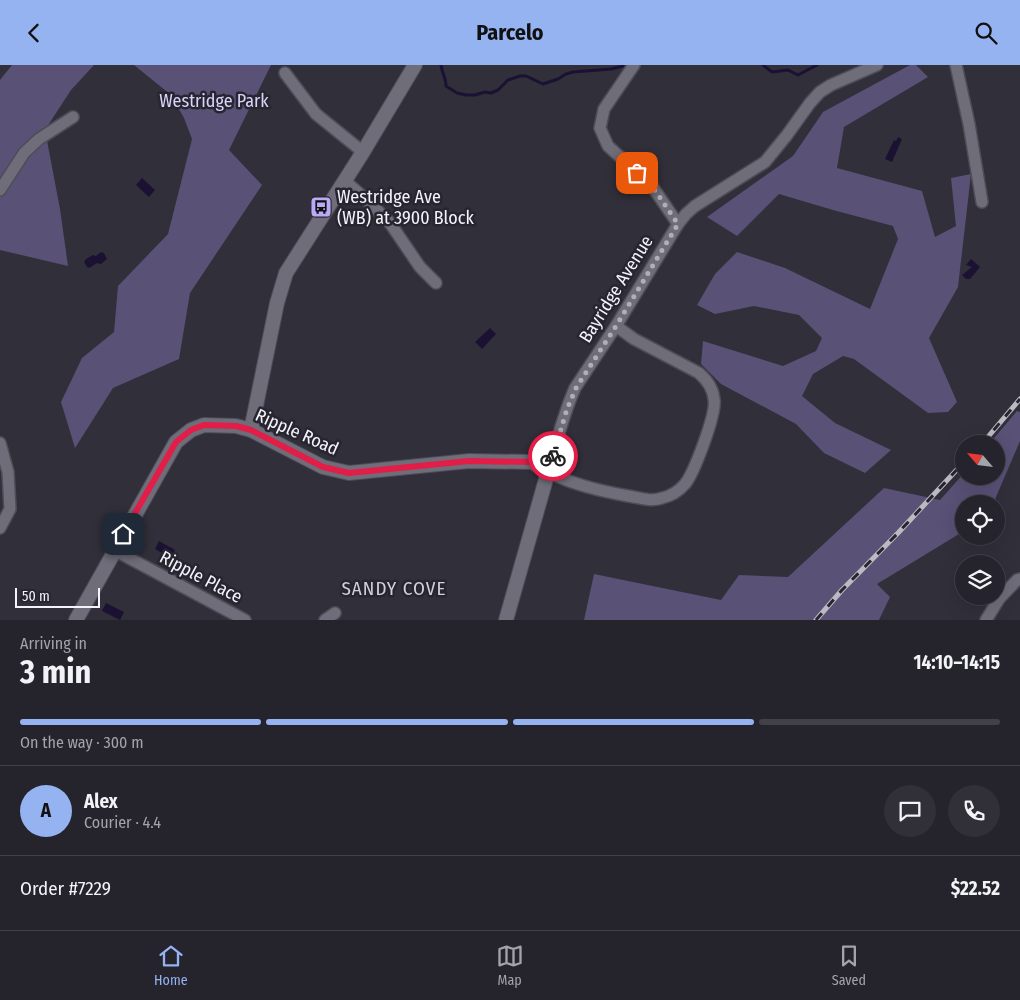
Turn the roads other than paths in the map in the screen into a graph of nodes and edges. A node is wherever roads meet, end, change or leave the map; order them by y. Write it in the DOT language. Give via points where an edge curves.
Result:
graph roads {
  1 [pos="415,65"];
  2 [pos="634,65"];
  3 [pos="877,65"];
  4 [pos="956,65"];
  5 [pos="285,73"];
  6 [pos="74,117"];
  7 [pos="363,152"];
  8 [pos="345,181"];
  9 [pos="0,190"];
  10 [pos="982,202"];
  11 [pos="678,224"];
  12 [pos="436,283"];
  13 [pos="616,326"];
  14 [pos="251,430"];
  15 [pos="0,443"];
  16 [pos="548,472"];
  17 [pos="0,528"];
  18 [pos="114,550"];
  19 [pos="1020,579"];
  20 [pos="335,613"];
  21 [pos="76,620"];
  22 [pos="244,620"];
  23 [pos="325,620"];
  24 [pos="506,620"];
  25 [pos="986,620"];
  1 -- 7 [label="street"];
  2 -- 11 [label="street" via="604,109 600,128 608,146 652,186"];
  3 -- 11 [label="street, Bayridge Avenue" via="820,92 765,161 695,206"];
  4 -- 10 [label="street" via="970,124"];
  5 -- 7 [label="street" via="316,114"];
  6 -- 9 [label="street" via="39,139 24,153"];
  7 -- 8 [label="street"];
  8 -- 12 [label="street" via="390,223 420,267"];
  8 -- 14 [label="street" via="286,273"];
  11 -- 13 [label="street, Bayridge Avenue"];
  13 -- 16 [label="street, Bayridge Avenue" via="571,398"];
  13 -- 16 [label="street" via="699,373 712,388 715,401 712,416 694,468 678,491 651,500 602,491"];
  14 -- 16 [label="street, Ripple Road" via="323,467 349,473 469,461 532,462"];
  14 -- 18 [label="street, Ripple Road" via="204,425 176,442"];
  15 -- 17 [label="street" via="8,472 10,509"];
  16 -- 24 [label="street, Bayridge Avenue"];
  18 -- 21 [label="street, Ripple Road"];
  18 -- 22 [label="street, Ripple Place"];
  19 -- 25 [label="street" via="999,599"];
  20 -- 23 [label="street"];
}
